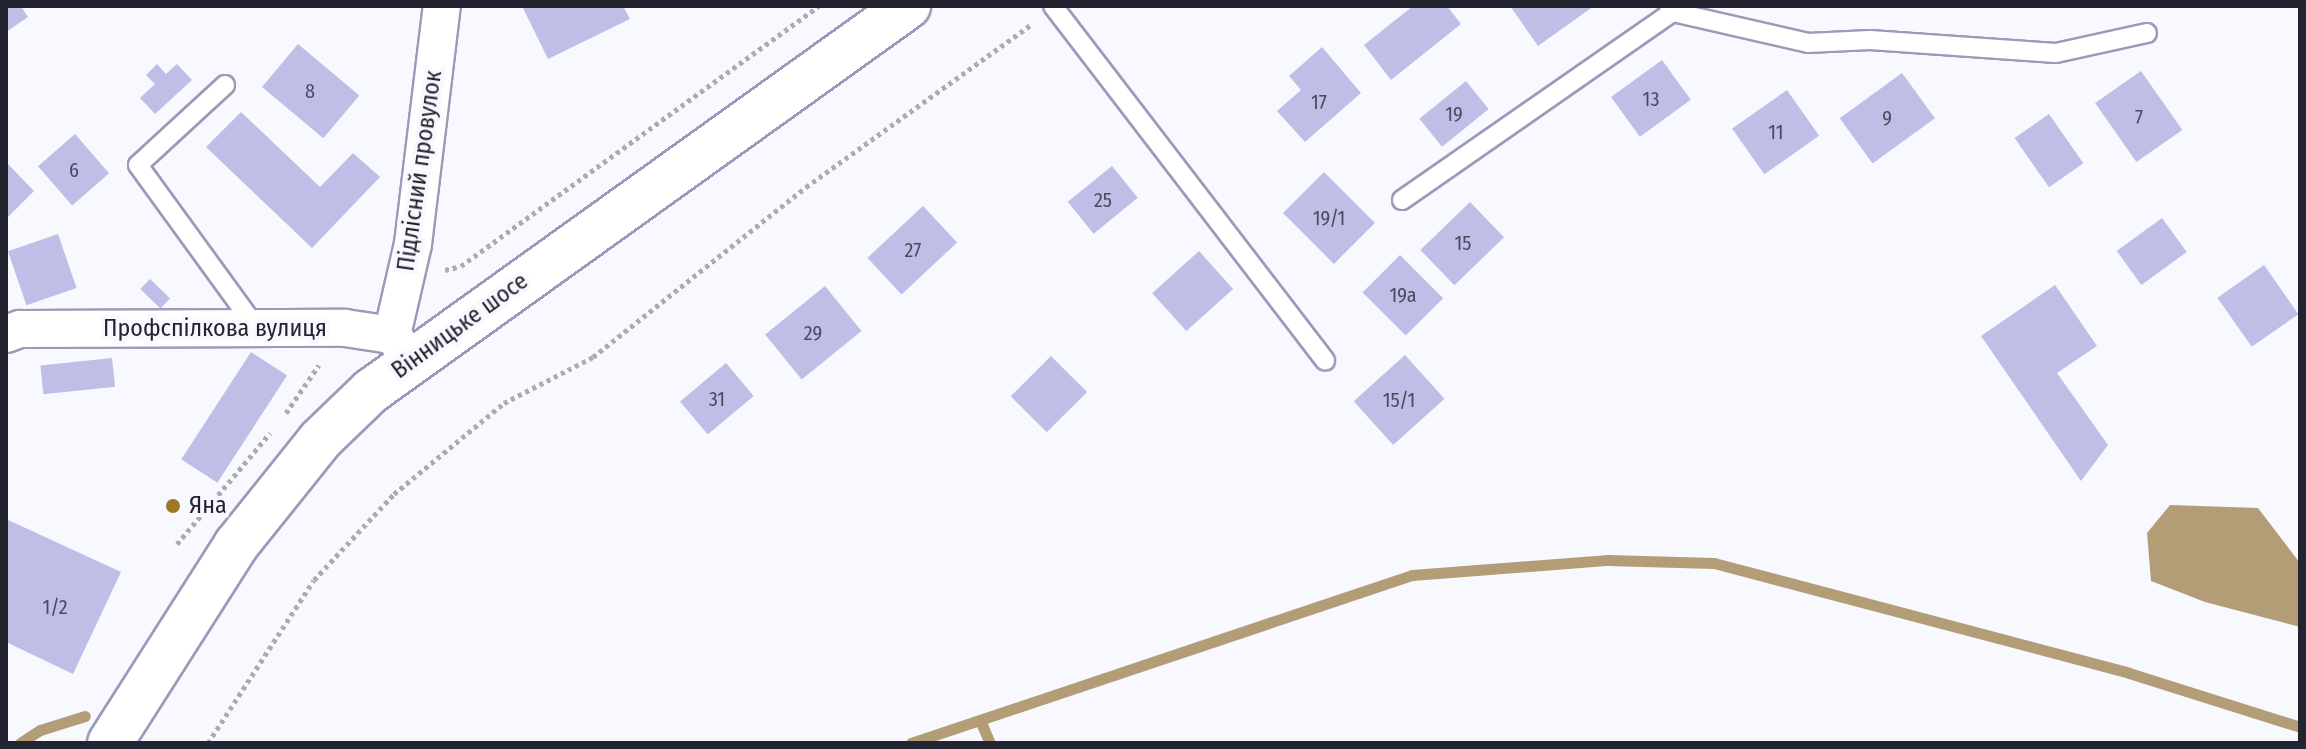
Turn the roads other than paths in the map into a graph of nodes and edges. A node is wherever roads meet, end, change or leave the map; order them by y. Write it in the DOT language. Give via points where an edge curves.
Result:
graph roads {
  1 [pos="442,6"];
  2 [pos="908,6"];
  3 [pos="1054,7"];
  4 [pos="1671,9"];
  5 [pos="2147,33"];
  6 [pos="225,85"];
  7 [pos="1402,200"];
  8 [pos="257,329"];
  9 [pos="6,334"];
  10 [pos="402,347"];
  11 [pos="1325,361"];
  12 [pos="110,743"];
  1 -- 10 [label="street, Підлісний провулок" via="404,282"];
  2 -- 10 [label="main road, Вінницьке шосе"];
  3 -- 11 [label="lane"];
  4 -- 5 [label="lane" via="1808,43 1870,40 2056,53"];
  4 -- 7 [label="lane"];
  6 -- 8 [label="lane" via="138,165"];
  8 -- 9 [label="street, Профспілкова вулиця" via="20,329"];
  8 -- 10 [label="street, Профспілкова вулиця" via="345,328"];
  10 -- 12 [label="main road, Вінницьке шосе" via="236,545"];
}
